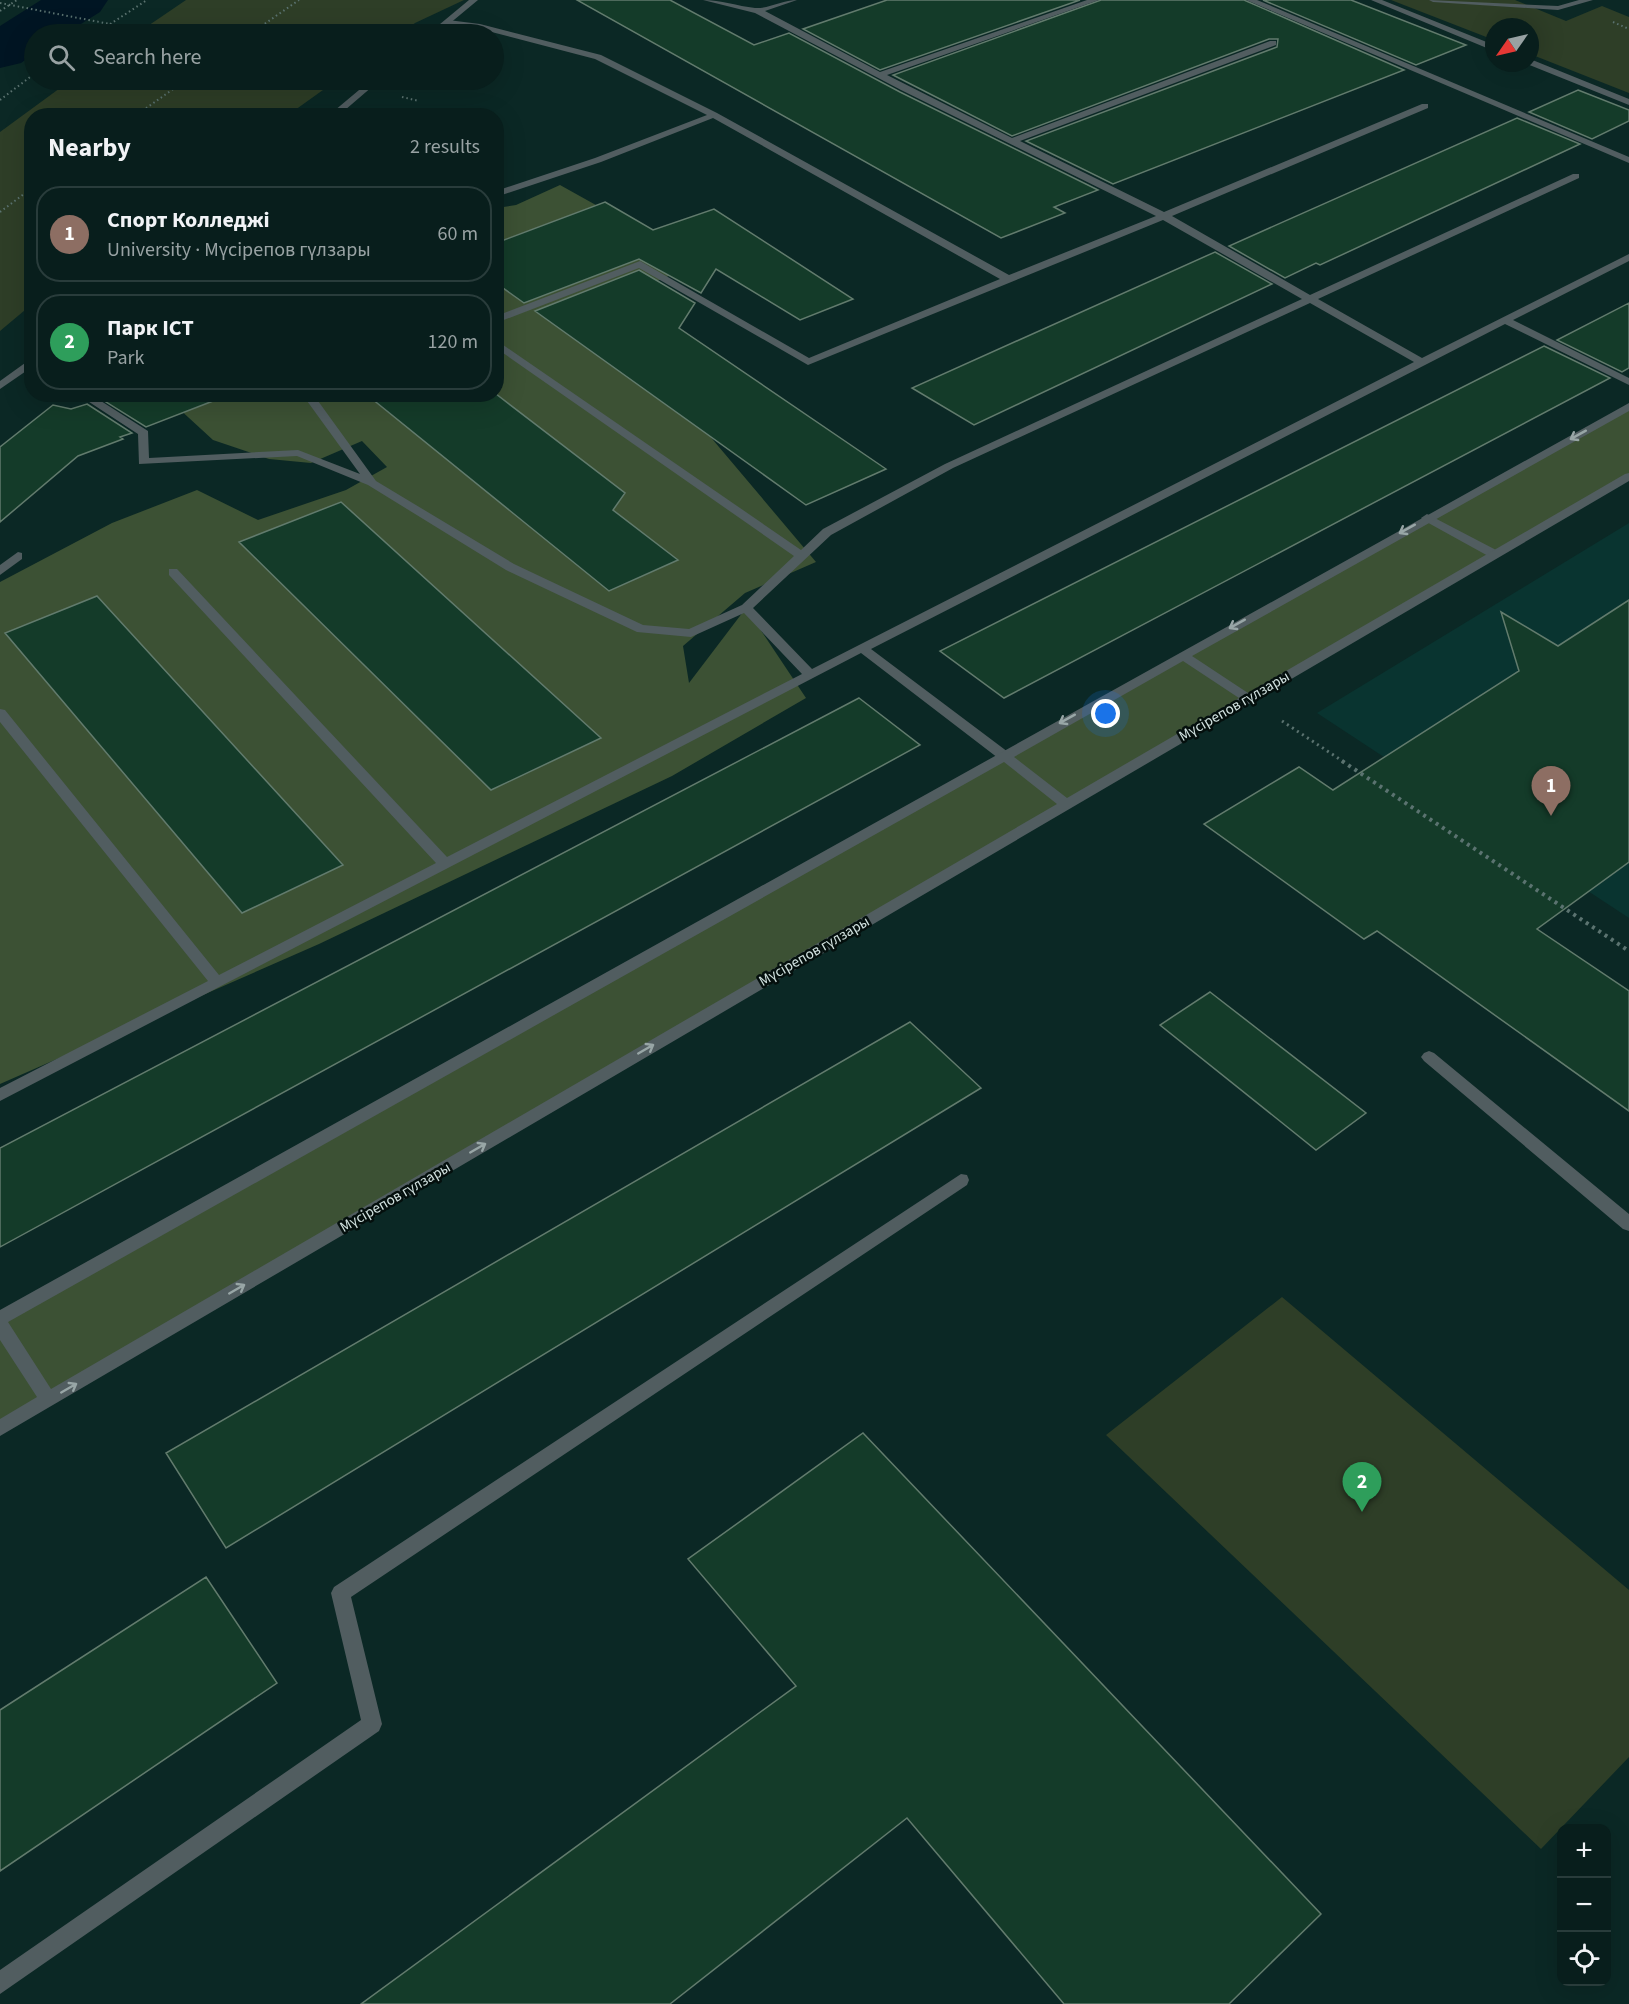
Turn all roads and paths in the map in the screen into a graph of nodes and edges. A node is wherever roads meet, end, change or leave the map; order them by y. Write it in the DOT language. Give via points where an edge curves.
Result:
graph roads {
  1 [pos="17,0"];
  2 [pos="147,0"];
  3 [pos="299,0"];
  4 [pos="474,0"];
  5 [pos="707,0"];
  6 [pos="793,0"];
  7 [pos="1095,0"];
  8 [pos="1250,0"];
  9 [pos="1375,0"];
  10 [pos="1433,0"];
  11 [pos="1589,0"];
  12 [pos="0,3"];
  13 [pos="9,5"];
  14 [pos="0,11"];
  15 [pos="758,11"];
  16 [pos="448,23"];
  17 [pos="101,24"];
  18 [pos="111,24"];
  19 [pos="264,24"];
  20 [pos="456,24"];
  21 [pos="504,33"];
  22 [pos="1273,43"];
  23 [pos="1485,44"];
  24 [pos="1539,66"];
  25 [pos="879,75"];
  26 [pos="24,82"];
  27 [pos="172,90"];
  28 [pos="364,90"];
  29 [pos="0,100"];
  30 [pos="1629,102"];
  31 [pos="1425,106"];
  32 [pos="146,108"];
  33 [pos="342,108"];
  34 [pos="714,115"];
  35 [pos="1012,141"];
  36 [pos="1629,160"];
  37 [pos="1576,176"];
  38 [pos="504,191"];
  39 [pos="24,194"];
  40 [pos="0,212"];
  41 [pos="1164,216"];
  42 [pos="1629,257"];
  43 [pos="1008,279"];
  44 [pos="1309,299"];
  45 [pos="504,317"];
  46 [pos="1505,320"];
  47 [pos="504,349"];
  48 [pos="1421,362"];
  49 [pos="24,370"];
  50 [pos="1629,382"];
  51 [pos="0,386"];
  52 [pos="95,402"];
  53 [pos="313,402"];
  54 [pos="1629,406"];
  55 [pos="1629,476"];
  56 [pos="372,483"];
  57 [pos="1428,518"];
  58 [pos="1494,554"];
  59 [pos="18,556"];
  60 [pos="802,556"];
  61 [pos="0,571"];
  62 [pos="172,572"];
  63 [pos="746,608"];
  64 [pos="862,648"];
  65 [pos="1182,655"];
  66 [pos="811,675"];
  67 [pos="1247,698"];
  68 [pos="0,713"];
  69 [pos="1003,755"];
  70 [pos="1066,804"];
  71 [pos="445,864"];
  72 [pos="1629,951"];
  73 [pos="217,982"];
  74 [pos="1429,1057"];
  75 [pos="0,1095"];
  76 [pos="961,1180"];
  77 [pos="1629,1224"];
  78 [pos="0,1318"];
  79 [pos="0,1325"];
  80 [pos="48,1400"];
  81 [pos="0,1428"];
  82 [pos="0,1983"];
  1 -- 13 [label="path"];
  2 -- 18 [label="path"];
  3 -- 19 [label="path"];
  4 -- 16 [label="street"];
  5 -- 15 [label="street"];
  6 -- 15 [label="street"];
  7 -- 25 [label="street"];
  8 -- 36 [label="street"];
  9 -- 23 [label="street"];
  10 -- 11 [label="street" via="1558,8"];
  12 -- 13 [label="path"];
  13 -- 14 [label="path"];
  13 -- 17 [label="path"];
  15 -- 25 [label="street"];
  16 -- 20 [label="street"];
  21 -- 34 [label="street" via="597,57"];
  22 -- 35 [label="street"];
  24 -- 30 [label="street"];
  25 -- 35 [label="street"];
  26 -- 29 [label="path"];
  27 -- 32 [label="path"];
  28 -- 33 [label="street"];
  31 -- 41 [label="street"];
  34 -- 38 [label="street"];
  34 -- 43 [label="street"];
  35 -- 41 [label="street"];
  37 -- 44 [label="street"];
  39 -- 40 [label="path"];
  41 -- 43 [label="street"];
  41 -- 44 [label="street"];
  42 -- 46 [label="street"];
  43 -- 45 [label="street" via="808,362 640,264"];
  44 -- 48 [label="street"];
  44 -- 60 [label="street" via="949,466 827,532"];
  46 -- 48 [label="street"];
  46 -- 50 [label="street"];
  47 -- 60 [label="street"];
  48 -- 64 [label="street"];
  49 -- 51 [label="street"];
  52 -- 56 [label="street" via="144,433 143,462 298,453"];
  53 -- 56 [label="street"];
  54 -- 57 [label="street, one-way"];
  55 -- 58 [label="street, Мүсірепов гүлзары"];
  56 -- 63 [label="street" via="510,567 641,629 691,633"];
  57 -- 58 [label="street"];
  57 -- 65 [label="street, one-way"];
  58 -- 67 [label="street, Мүсірепов гүлзары"];
  59 -- 61 [label="street"];
  60 -- 63 [label="street"];
  62 -- 71 [label="street"];
  63 -- 66 [label="street"];
  64 -- 66 [label="street"];
  64 -- 69 [label="street"];
  65 -- 67 [label="street"];
  65 -- 69 [label="street, one-way"];
  66 -- 71 [label="street"];
  67 -- 70 [label="street, Мүсірепов гүлзары"];
  67 -- 72 [label="path"];
  68 -- 73 [label="street"];
  69 -- 70 [label="street"];
  69 -- 78 [label="street"];
  80 -- 70 [label="street, Мүсірепов гүлзары, one-way"];
  71 -- 73 [label="street"];
  73 -- 75 [label="street"];
  74 -- 77 [label="street"];
  76 -- 82 [label="street" via="341,1593 372,1724"];
  79 -- 80 [label="street"];
  80 -- 81 [label="street, Мүсірепов гүлзары"];
}
